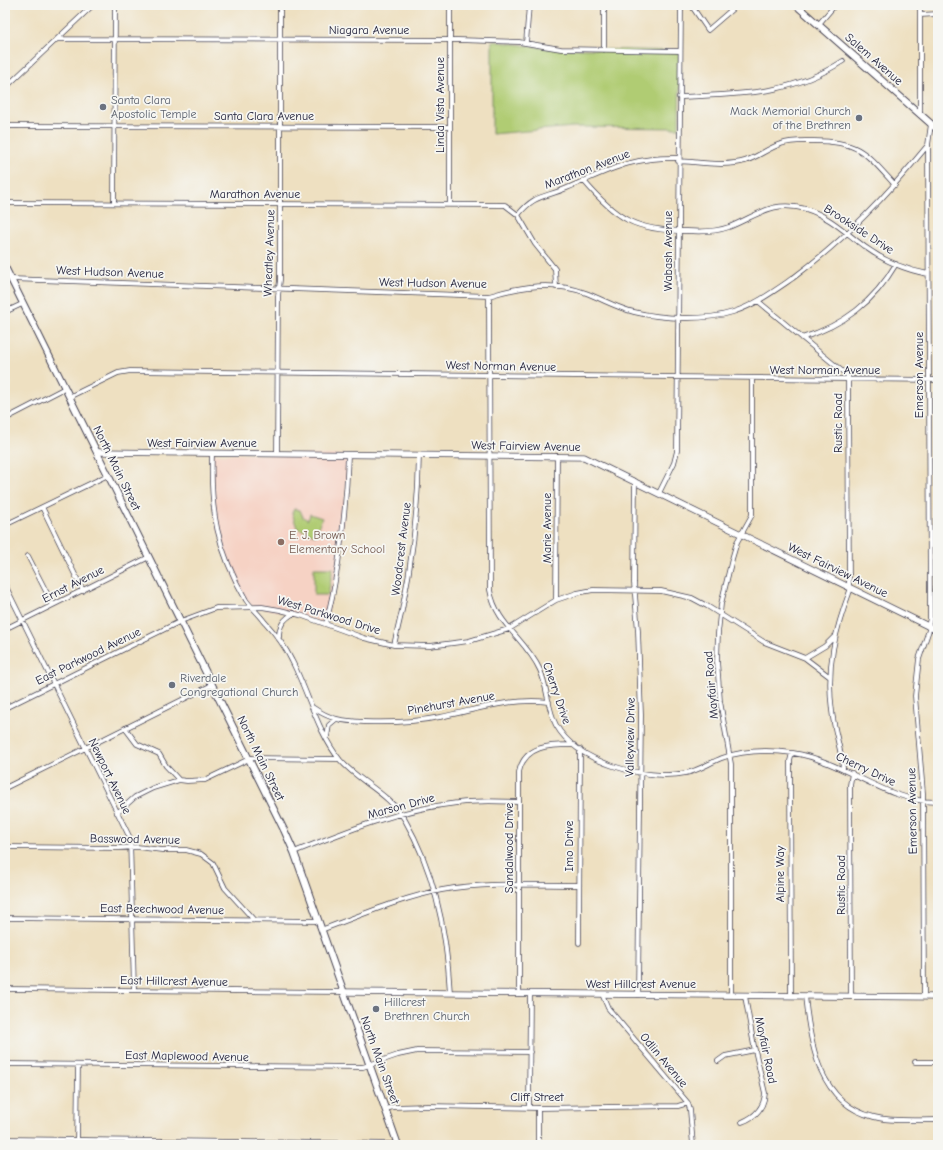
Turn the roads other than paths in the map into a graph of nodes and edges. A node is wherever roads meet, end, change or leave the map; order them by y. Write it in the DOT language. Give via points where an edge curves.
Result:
graph roads {
  1 [pos="93,5"];
  2 [pos="115,5"];
  3 [pos="280,5"];
  4 [pos="450,5"];
  5 [pos="529,5"];
  6 [pos="604,5"];
  7 [pos="681,5"];
  8 [pos="691,5"];
  9 [pos="737,5"];
  10 [pos="796,5"];
  11 [pos="835,5"];
  12 [pos="920,5"];
  13 [pos="938,14"];
  14 [pos="920,15"];
  15 [pos="818,25"];
  16 [pos="57,39"];
  17 [pos="114,39"];
  18 [pos="281,40"];
  19 [pos="450,40"];
  20 [pos="526,43"];
  21 [pos="604,50"];
  22 [pos="680,51"];
  23 [pos="843,61"];
  24 [pos="5,88"];
  25 [pos="679,97"];
  26 [pos="920,115"];
  27 [pos="931,124"];
  28 [pos="5,126"];
  29 [pos="114,126"];
  30 [pos="281,126"];
  31 [pos="450,127"];
  32 [pos="938,130"];
  33 [pos="928,145"];
  34 [pos="678,160"];
  35 [pos="583,180"];
  36 [pos="895,185"];
  37 [pos="5,203"];
  38 [pos="114,203"];
  39 [pos="280,204"];
  40 [pos="450,204"];
  41 [pos="518,215"];
  42 [pos="678,231"];
  43 [pos="848,233"];
  44 [pos="896,264"];
  45 [pos="5,267"];
  46 [pos="928,274"];
  47 [pos="11,279"];
  48 [pos="556,286"];
  49 [pos="279,288"];
  50 [pos="489,296"];
  51 [pos="758,301"];
  52 [pos="22,304"];
  53 [pos="6,310"];
  54 [pos="678,317"];
  55 [pos="802,338"];
  56 [pos="278,371"];
  57 [pos="490,376"];
  58 [pos="678,378"];
  59 [pos="752,379"];
  60 [pos="848,380"];
  61 [pos="928,380"];
  62 [pos="938,380"];
  63 [pos="65,388"];
  64 [pos="69,397"];
  65 [pos="5,419"];
  66 [pos="97,452"];
  67 [pos="212,454"];
  68 [pos="277,454"];
  69 [pos="348,455"];
  70 [pos="420,455"];
  71 [pos="490,456"];
  72 [pos="557,456"];
  73 [pos="108,475"];
  74 [pos="635,481"];
  75 [pos="660,493"];
  76 [pos="42,507"];
  77 [pos="5,525"];
  78 [pos="742,535"];
  79 [pos="28,556"];
  80 [pos="149,557"];
  81 [pos="5,585"];
  82 [pos="850,588"];
  83 [pos="634,590"];
  84 [pos="83,591"];
  85 [pos="556,600"];
  86 [pos="53,605"];
  87 [pos="252,607"];
  88 [pos="294,613"];
  89 [pos="720,614"];
  90 [pos="22,620"];
  91 [pos="181,621"];
  92 [pos="326,624"];
  93 [pos="929,627"];
  94 [pos="509,628"];
  95 [pos="5,629"];
  96 [pos="938,631"];
  97 [pos="834,637"];
  98 [pos="278,638"];
  99 [pos="394,644"];
  100 [pos="805,658"];
  101 [pos="830,677"];
  102 [pos="54,684"];
  103 [pos="212,685"];
  104 [pos="549,702"];
  105 [pos="312,707"];
  106 [pos="5,708"];
  107 [pos="335,720"];
  108 [pos="124,728"];
  109 [pos="327,737"];
  110 [pos="575,745"];
  111 [pos="86,748"];
  112 [pos="580,749"];
  113 [pos="792,753"];
  114 [pos="730,756"];
  115 [pos="249,758"];
  116 [pos="339,759"];
  117 [pos="843,768"];
  118 [pos="852,773"];
  119 [pos="641,774"];
  120 [pos="179,780"];
  121 [pos="5,788"];
  122 [pos="923,800"];
  123 [pos="518,802"];
  124 [pos="938,802"];
  125 [pos="117,813"];
  126 [pos="400,814"];
  127 [pos="5,847"];
  128 [pos="131,847"];
  129 [pos="294,852"];
  130 [pos="579,885"];
  131 [pos="519,886"];
  132 [pos="434,892"];
  133 [pos="5,918"];
  134 [pos="132,919"];
  135 [pos="254,920"];
  136 [pos="318,921"];
  137 [pos="321,930"];
  138 [pos="579,943"];
  139 [pos="5,989"];
  140 [pos="134,990"];
  141 [pos="344,992"];
  142 [pos="450,993"];
  143 [pos="519,994"];
  144 [pos="530,994"];
  145 [pos="602,994"];
  146 [pos="638,995"];
  147 [pos="731,996"];
  148 [pos="745,996"];
  149 [pos="791,996"];
  150 [pos="805,996"];
  151 [pos="851,996"];
  152 [pos="924,997"];
  153 [pos="938,997"];
  154 [pos="755,1050"];
  155 [pos="530,1052"];
  156 [pos="718,1061"];
  157 [pos="915,1062"];
  158 [pos="938,1062"];
  159 [pos="5,1064"];
  160 [pos="78,1065"];
  161 [pos="370,1066"];
  162 [pos="688,1104"];
  163 [pos="529,1106"];
  164 [pos="538,1108"];
  165 [pos="386,1109"];
  166 [pos="938,1120"];
  167 [pos="742,1122"];
  168 [pos="5,1139"];
  169 [pos="77,1140"];
  170 [pos="183,1143"];
  171 [pos="77,1145"];
  172 [pos="398,1145"];
  173 [pos="538,1145"];
  174 [pos="693,1145"];
  1 -- 16 [label="street"];
  2 -- 17 [label="street"];
  3 -- 18 [label="street, Wheatley Avenue"];
  4 -- 19 [label="street, Linda Vista Avenue"];
  5 -- 20 [label="street"];
  6 -- 21 [label="street"];
  7 -- 22 [label="street, Wabash Avenue"];
  8 -- 9 [label="street" via="708,30"];
  10 -- 15 [label="main road, Salem Avenue"];
  11 -- 15 [label="street"];
  12 -- 14 [label="street"];
  13 -- 14 [label="street"];
  14 -- 26 [label="street"];
  15 -- 26 [label="main road, Salem Avenue"];
  16 -- 17 [label="street, Niagara Avenue"];
  16 -- 24 [label="street"];
  17 -- 18 [label="street, Niagara Avenue"];
  17 -- 29 [label="street"];
  18 -- 19 [label="street, Niagara Avenue"];
  18 -- 30 [label="street, Wheatley Avenue"];
  19 -- 20 [label="street, Niagara Avenue"];
  19 -- 31 [label="street, Linda Vista Avenue"];
  20 -- 21 [label="street, Niagara Avenue" via="552,49"];
  21 -- 22 [label="street, Niagara Avenue"];
  22 -- 25 [label="street, Wabash Avenue"];
  23 -- 25 [label="street" via="809,79 770,90 730,96"];
  25 -- 34 [label="street, Wabash Avenue"];
  26 -- 27 [label="main road, Salem Avenue"];
  27 -- 32 [label="main road, Salem Avenue"];
  27 -- 33 [label="street, Emerson Avenue"];
  28 -- 29 [label="street, Santa Clara Avenue"];
  29 -- 30 [label="street, Santa Clara Avenue"];
  29 -- 38 [label="street"];
  30 -- 31 [label="street, Santa Clara Avenue"];
  30 -- 39 [label="street, Wheatley Avenue"];
  31 -- 40 [label="street, Linda Vista Avenue"];
  33 -- 36 [label="street, West Hudson Avenue"];
  33 -- 46 [label="street, Emerson Avenue"];
  34 -- 35 [label="street, Marathon Avenue" via="653,158 626,163"];
  34 -- 36 [label="street, Marathon Avenue" via="740,162 755,158 786,142 832,141 850,144 863,151"];
  34 -- 42 [label="street, Wabash Avenue"];
  35 -- 41 [label="street, Marathon Avenue" via="528,203"];
  35 -- 42 [label="street, Brookside Drive" via="603,203 622,217 652,229"];
  36 -- 43 [label="street, West Hudson Avenue"];
  37 -- 38 [label="street, Marathon Avenue"];
  38 -- 39 [label="street, Marathon Avenue"];
  39 -- 40 [label="street, Marathon Avenue"];
  39 -- 49 [label="street, Wheatley Avenue"];
  40 -- 41 [label="street, Marathon Avenue" via="505,205"];
  41 -- 48 [label="street" via="535,244 556,268"];
  42 -- 43 [label="street, Brookside Drive" via="720,230 761,211 787,206 818,214"];
  42 -- 54 [label="street, Wabash Avenue"];
  43 -- 44 [label="street, Brookside Drive" via="871,251"];
  43 -- 51 [label="street, West Hudson Avenue" via="802,271"];
  44 -- 46 [label="street, Brookside Drive"];
  44 -- 55 [label="street" via="880,289 862,307 827,330"];
  45 -- 47 [label="main road, North Main Street"];
  46 -- 61 [label="street, Emerson Avenue"];
  47 -- 49 [label="street, West Hudson Avenue"];
  47 -- 52 [label="main road, North Main Street"];
  48 -- 50 [label="street, West Hudson Avenue" via="528,286"];
  48 -- 54 [label="street, West Hudson Avenue" via="586,293 617,308"];
  49 -- 50 [label="street, West Hudson Avenue"];
  49 -- 56 [label="street, Wheatley Avenue"];
  50 -- 57 [label="street, Cherry Drive"];
  51 -- 54 [label="street, West Hudson Avenue" via="720,315"];
  51 -- 55 [label="street, Rustic Road"];
  52 -- 53 [label="street"];
  52 -- 63 [label="main road, North Main Street"];
  54 -- 58 [label="street, Wabash Avenue"];
  55 -- 60 [label="street, Rustic Road" via="846,372"];
  56 -- 57 [label="street, West Norman Avenue"];
  56 -- 64 [label="street, West Norman Avenue" via="125,371"];
  56 -- 68 [label="street, Wheatley Avenue"];
  57 -- 58 [label="street, West Norman Avenue"];
  57 -- 71 [label="street, Cherry Drive"];
  58 -- 59 [label="street, West Norman Avenue"];
  58 -- 75 [label="street, Wabash Avenue" via="677,451"];
  59 -- 60 [label="street, West Norman Avenue"];
  59 -- 78 [label="street, Mayfair Road" via="753,513"];
  60 -- 61 [label="street, West Norman Avenue"];
  60 -- 82 [label="street, Rustic Road"];
  61 -- 62 [label="street, West Norman Avenue"];
  61 -- 93 [label="street, Emerson Avenue"];
  63 -- 64 [label="main road, North Main Street"];
  63 -- 65 [label="street"];
  64 -- 66 [label="main road, North Main Street"];
  66 -- 67 [label="street, West Fairview Avenue"];
  66 -- 73 [label="main road, North Main Street"];
  67 -- 68 [label="street, West Fairview Avenue"];
  67 -- 87 [label="street" via="214,509 218,536 230,572"];
  68 -- 69 [label="street, West Fairview Avenue"];
  69 -- 70 [label="street, West Fairview Avenue"];
  69 -- 92 [label="street" via="343,535"];
  70 -- 71 [label="street, West Fairview Avenue"];
  70 -- 99 [label="street, Woodcrest Avenue" via="413,549 407,591"];
  71 -- 72 [label="street, West Fairview Avenue"];
  71 -- 94 [label="street, Cherry Drive" via="490,590 494,608"];
  72 -- 74 [label="street, West Fairview Avenue" via="588,458"];
  72 -- 85 [label="street, Marie Avenue"];
  73 -- 76 [label="street"];
  73 -- 80 [label="main road, North Main Street"];
  74 -- 75 [label="street, West Fairview Avenue"];
  74 -- 83 [label="street, Valleyview Drive"];
  75 -- 78 [label="street, West Fairview Avenue"];
  76 -- 77 [label="street"];
  76 -- 84 [label="street"];
  78 -- 82 [label="street, West Fairview Avenue"];
  78 -- 89 [label="street, Mayfair Road" via="728,574"];
  79 -- 86 [label="street"];
  80 -- 84 [label="street, Ernst Avenue"];
  80 -- 91 [label="main road, North Main Street"];
  81 -- 90 [label="street, Newport Avenue"];
  82 -- 93 [label="street, West Fairview Avenue"];
  82 -- 97 [label="street, Rustic Road"];
  83 -- 85 [label="street, West Parkwood Drive" via="593,590"];
  83 -- 89 [label="street, West Parkwood Drive" via="679,594 697,600"];
  83 -- 119 [label="street, Valleyview Drive" via="640,677"];
  84 -- 86 [label="street, Ernst Avenue"];
  85 -- 94 [label="street, West Parkwood Drive"];
  86 -- 90 [label="street, Ernst Avenue"];
  87 -- 88 [label="street, West Parkwood Drive"];
  87 -- 91 [label="street, West Parkwood Drive" via="216,608"];
  87 -- 98 [label="street"];
  88 -- 92 [label="street, West Parkwood Drive"];
  88 -- 98 [label="street" via="279,628"];
  89 -- 100 [label="street, West Parkwood Drive" via="764,642"];
  89 -- 114 [label="street, Mayfair Road" via="717,672"];
  90 -- 95 [label="street, Ernst Avenue"];
  90 -- 102 [label="street, Newport Avenue"];
  91 -- 102 [label="street, East Parkwood Avenue"];
  91 -- 103 [label="main road, North Main Street"];
  92 -- 99 [label="street, West Parkwood Drive" via="364,638"];
  93 -- 96 [label="street, West Fairview Avenue"];
  93 -- 122 [label="street, Emerson Avenue" via="919,659 915,696"];
  94 -- 99 [label="street, West Parkwood Drive" via="457,643 430,646"];
  94 -- 104 [label="street, Cherry Drive" via="536,661 544,678"];
  97 -- 100 [label="street" via="825,646"];
  97 -- 101 [label="street, Rustic Road"];
  98 -- 105 [label="street" via="293,662"];
  100 -- 101 [label="street, West Parkwood Drive"];
  101 -- 117 [label="street, Rustic Road" via="832,710"];
  102 -- 106 [label="street, East Parkwood Avenue"];
  102 -- 111 [label="street, Newport Avenue"];
  103 -- 108 [label="street"];
  103 -- 115 [label="main road, North Main Street"];
  104 -- 107 [label="street, Pinehurst Avenue" via="538,700 508,703 402,722"];
  104 -- 110 [label="street, Cherry Drive" via="556,724 565,737"];
  105 -- 107 [label="street, Pinehurst Avenue"];
  105 -- 109 [label="street"];
  107 -- 109 [label="street" via="329,725"];
  108 -- 111 [label="street"];
  108 -- 120 [label="street" via="137,744 159,754"];
  109 -- 116 [label="street"];
  110 -- 112 [label="street, Cherry Drive"];
  110 -- 123 [label="street, Sandalwood Drive" via="542,747 527,755 519,772"];
  111 -- 121 [label="street"];
  111 -- 125 [label="street, Newport Avenue"];
  112 -- 119 [label="street, Cherry Drive" via="601,761"];
  112 -- 130 [label="street, Imo Drive"];
  113 -- 114 [label="street, Cherry Drive" via="753,752"];
  113 -- 117 [label="street, Cherry Drive" via="820,759"];
  113 -- 149 [label="street, Alpine Way"];
  114 -- 119 [label="street, Cherry Drive" via="686,773"];
  114 -- 147 [label="street, Mayfair Road"];
  115 -- 116 [label="street"];
  115 -- 120 [label="street" via="204,780"];
  115 -- 129 [label="main road, North Main Street"];
  116 -- 126 [label="street" via="353,774 383,795"];
  117 -- 118 [label="street, Cherry Drive"];
  118 -- 122 [label="street, Cherry Drive" via="890,792"];
  118 -- 151 [label="street, Rustic Road"];
  119 -- 146 [label="street, Valleyview Drive"];
  120 -- 125 [label="street" via="143,792"];
  122 -- 124 [label="street, Cherry Drive"];
  122 -- 152 [label="street, Emerson Avenue"];
  123 -- 126 [label="street, Marson Drive" via="457,803"];
  123 -- 131 [label="street, Sandalwood Drive"];
  125 -- 128 [label="street, Newport Avenue" via="130,838"];
  126 -- 129 [label="street, Marson Drive"];
  126 -- 132 [label="street" via="419,850"];
  127 -- 128 [label="street, Basswood Avenue"];
  128 -- 134 [label="street, Newport Avenue"];
  128 -- 135 [label="street, Basswood Avenue" via="192,851 205,856 215,867 232,898"];
  129 -- 136 [label="main road, North Main Street"];
  130 -- 131 [label="street"];
  130 -- 138 [label="street, Imo Drive"];
  131 -- 132 [label="street" via="479,886"];
  131 -- 143 [label="street, Sandalwood Drive"];
  132 -- 137 [label="street"];
  132 -- 142 [label="street" via="447,951"];
  133 -- 134 [label="street, East Beechwood Avenue"];
  134 -- 135 [label="street, East Beechwood Avenue"];
  134 -- 140 [label="street, Newport Avenue"];
  135 -- 136 [label="street, East Beechwood Avenue"];
  136 -- 137 [label="main road, North Main Street"];
  137 -- 141 [label="main road, North Main Street"];
  139 -- 140 [label="street, East Hillcrest Avenue"];
  140 -- 141 [label="street, East Hillcrest Avenue"];
  141 -- 142 [label="street, West Hillcrest Avenue"];
  141 -- 161 [label="main road, North Main Street"];
  142 -- 143 [label="street, West Hillcrest Avenue"];
  143 -- 144 [label="street, West Hillcrest Avenue"];
  144 -- 145 [label="street, West Hillcrest Avenue"];
  144 -- 155 [label="street"];
  145 -- 146 [label="street, West Hillcrest Avenue"];
  145 -- 162 [label="street, Odlin Avenue" via="608,1008"];
  146 -- 147 [label="street, West Hillcrest Avenue"];
  147 -- 148 [label="street, West Hillcrest Avenue"];
  148 -- 149 [label="street, West Hillcrest Avenue"];
  148 -- 154 [label="street, Mayfair Road"];
  149 -- 150 [label="street, West Hillcrest Avenue"];
  150 -- 151 [label="street, West Hillcrest Avenue"];
  150 -- 166 [label="street" via="820,1068 825,1081 838,1097 855,1110 873,1117 893,1120"];
  151 -- 152 [label="street, West Hillcrest Avenue"];
  152 -- 153 [label="street, West Hillcrest Avenue"];
  154 -- 156 [label="street" via="730,1055"];
  154 -- 167 [label="street, Mayfair Road" via="764,1098 755,1115"];
  155 -- 161 [label="street, East Maplewood Avenue" via="417,1051"];
  155 -- 163 [label="street"];
  157 -- 158 [label="street"];
  159 -- 160 [label="street, East Maplewood Avenue"];
  160 -- 161 [label="street, East Maplewood Avenue"];
  160 -- 169 [label="street"];
  161 -- 165 [label="main road, North Main Street"];
  162 -- 164 [label="street, Cliff Street"];
  162 -- 174 [label="street, Odlin Avenue"];
  163 -- 164 [label="street, Cliff Street"];
  163 -- 165 [label="street, Cliff Street"];
  164 -- 173 [label="street"];
  165 -- 172 [label="main road, North Main Street"];
  168 -- 169 [label="street"];
  169 -- 170 [label="street"];
  169 -- 171 [label="street"];
  170 -- 172 [label="street"];
}
